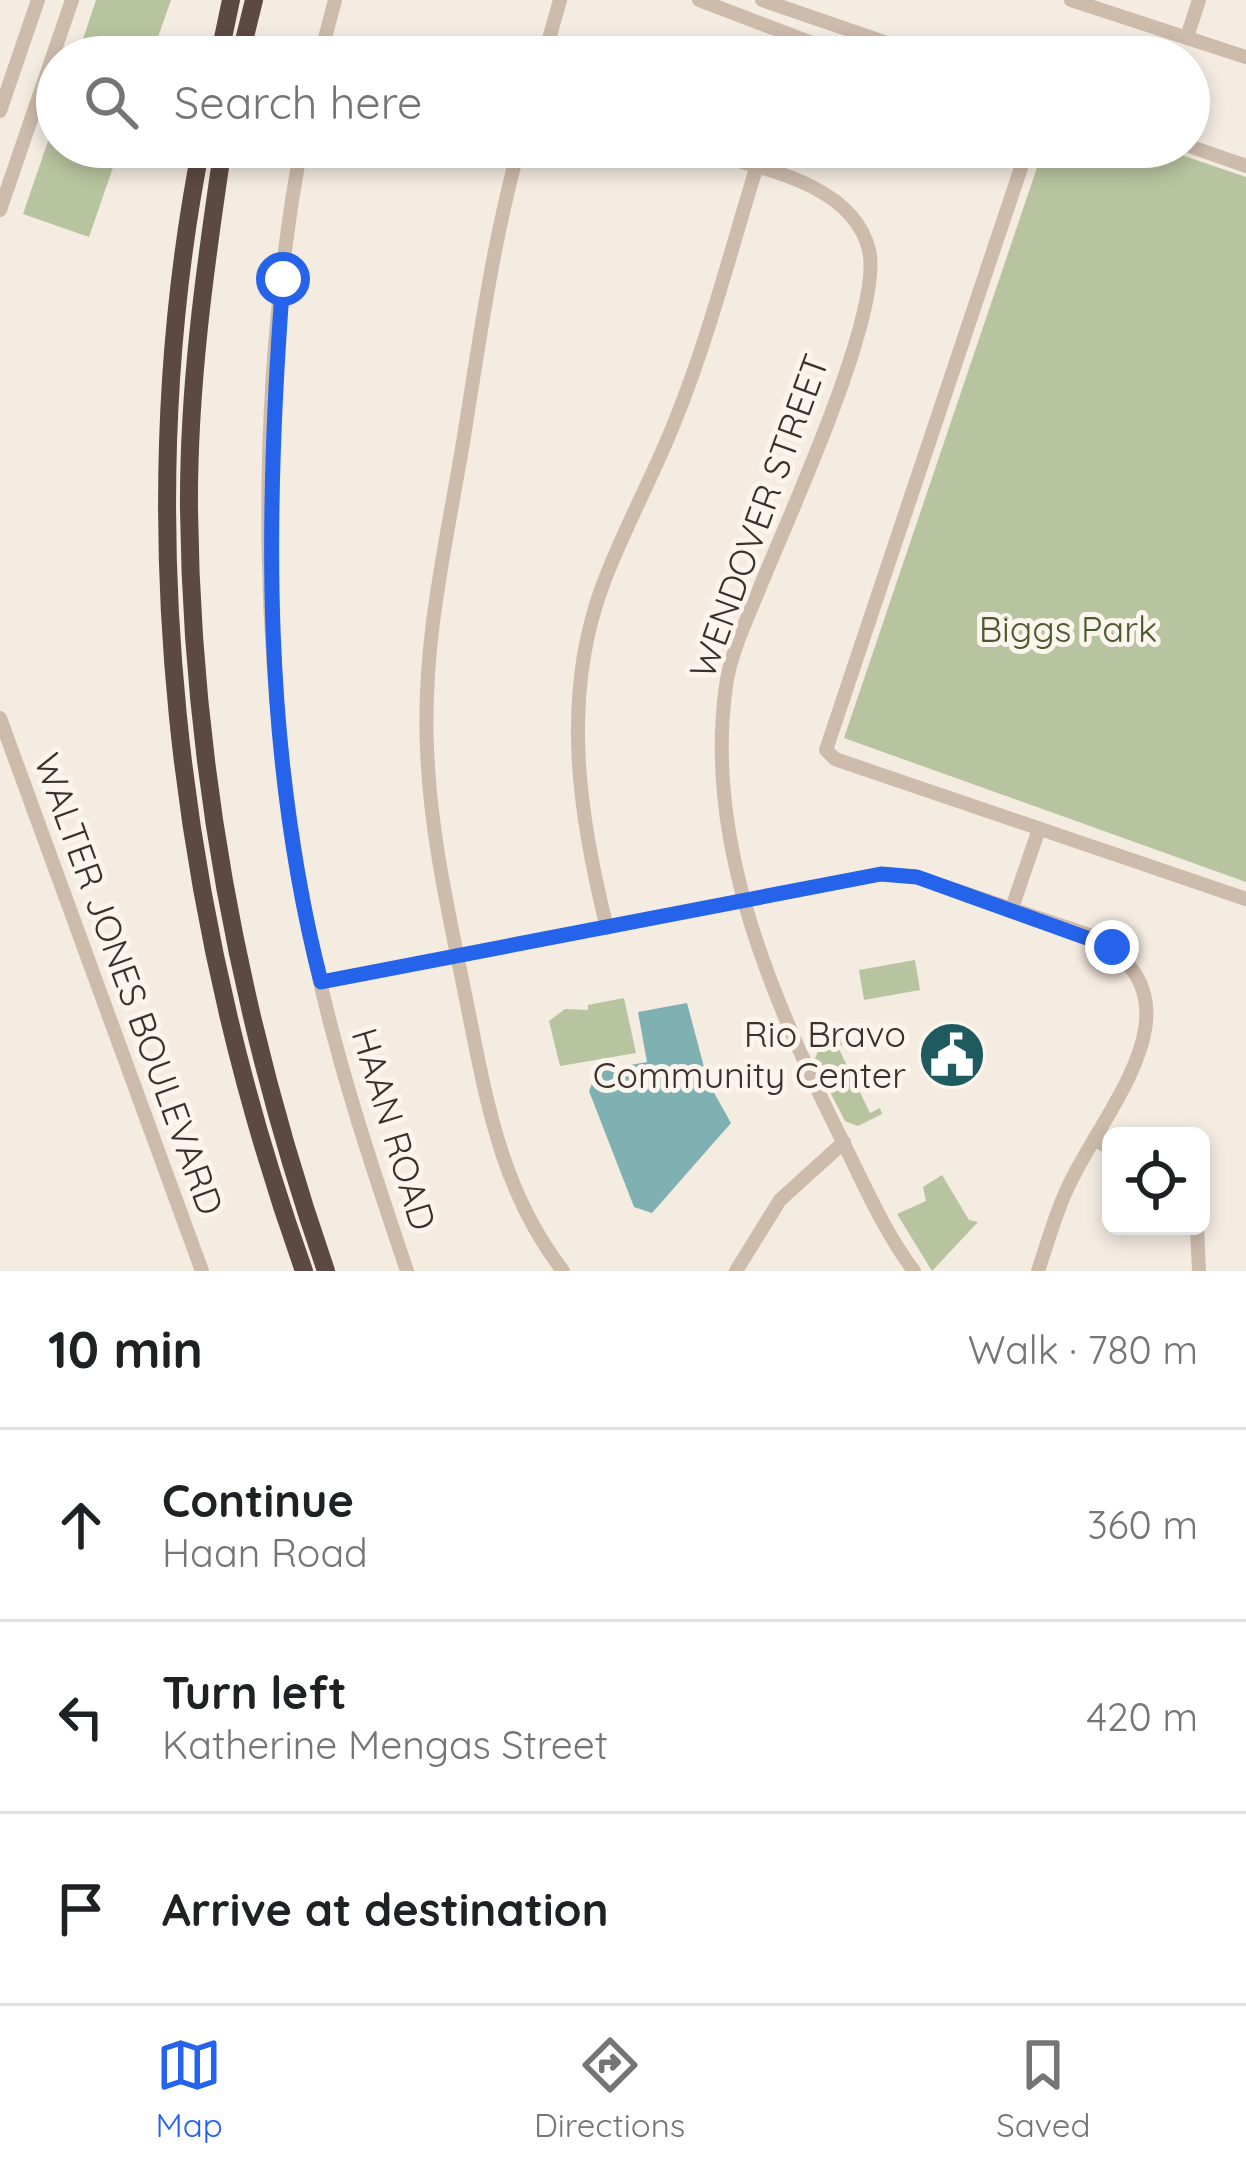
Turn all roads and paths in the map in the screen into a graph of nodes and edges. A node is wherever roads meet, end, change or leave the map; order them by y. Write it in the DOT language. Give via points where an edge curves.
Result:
graph roads {
  1 [pos="38,0"];
  2 [pos="72,0"];
  3 [pos="231,0"];
  4 [pos="254,0"];
  5 [pos="335,0"];
  6 [pos="560,0"];
  7 [pos="699,0"];
  8 [pos="762,0"];
  9 [pos="1071,0"];
  10 [pos="1199,0"];
  11 [pos="60,36"];
  12 [pos="223,36"];
  13 [pos="245,36"];
  14 [pos="326,36"];
  15 [pos="550,36"];
  16 [pos="794,36"];
  17 [pos="867,36"];
  18 [pos="1184,36"];
  19 [pos="1187,36"];
  20 [pos="1210,45"];
  21 [pos="1246,57"];
  22 [pos="36,105"];
  23 [pos="0,111"];
  24 [pos="1210,153"];
  25 [pos="1246,166"];
  26 [pos="198,168"];
  27 [pos="221,168"];
  28 [pos="299,168"];
  29 [pos="514,168"];
  30 [pos="753,168"];
  31 [pos="1021,168"];
  32 [pos="756,169"];
  33 [pos="0,210"];
  34 [pos="0,718"];
  35 [pos="1039,829"];
  36 [pos="1246,899"];
  37 [pos="746,902"];
  38 [pos="1012,908"];
  39 [pos="607,928"];
  40 [pos="458,959"];
  41 [pos="321,982"];
  42 [pos="1094,1139"];
  43 [pos="844,1142"];
  44 [pos="1102,1144"];
  45 [pos="1197,1235"];
  46 [pos="202,1271"];
  47 [pos="304,1271"];
  48 [pos="326,1271"];
  49 [pos="407,1271"];
  50 [pos="563,1271"];
  51 [pos="736,1271"];
  52 [pos="914,1271"];
  53 [pos="1038,1271"];
  54 [pos="1198,1271"];
  1 -- 23 [label="street"];
  2 -- 11 [label="street"];
  3 -- 12 [label="highway"];
  4 -- 13 [label="highway"];
  5 -- 14 [label="street"];
  6 -- 15 [label="street"];
  7 -- 16 [label="street"];
  8 -- 17 [label="street"];
  9 -- 18 [label="street"];
  10 -- 19 [label="street"];
  20 -- 21 [label="street"];
  22 -- 33 [label="street"];
  24 -- 25 [label="street"];
  26 -- 47 [label="highway" via="171,427 176,688 221,989"];
  27 -- 48 [label="highway" via="192,416 200,714 246,1002"];
  28 -- 41 [label="street, HAAN ROAD" via="271,438 271,642"];
  29 -- 40 [label="street" via="484,284 426,679 430,799"];
  30 -- 32 [label="street, WENDOVER STREET"];
  31 -- 35 [label="street" via="825,744 835,759"];
  32 -- 37 [label="street, WENDOVER STREET" via="838,200 869,251 871,286 819,448 726,681 722,771"];
  32 -- 39 [label="street" via="676,418 600,593 585,654 578,762"];
  34 -- 46 [label="street, WALTER JONES BOULEVARD"];
  35 -- 36 [label="street"];
  35 -- 38 [label="street"];
  37 -- 38 [label="street" via="881,874 917,877"];
  37 -- 39 [label="street"];
  37 -- 43 [label="street, WENDOVER STREET" via="776,1001"];
  38 -- 42 [label="street" via="1112,947 1141,985 1147,1039"];
  39 -- 40 [label="street"];
  40 -- 41 [label="street"];
  40 -- 50 [label="street" via="497,1153"];
  41 -- 49 [label="street, HAAN ROAD"];
  42 -- 44 [label="street"];
  42 -- 53 [label="street"];
  43 -- 51 [label="street" via="780,1200"];
  43 -- 52 [label="street, WENDOVER STREET"];
  45 -- 54 [label="street"];
}
